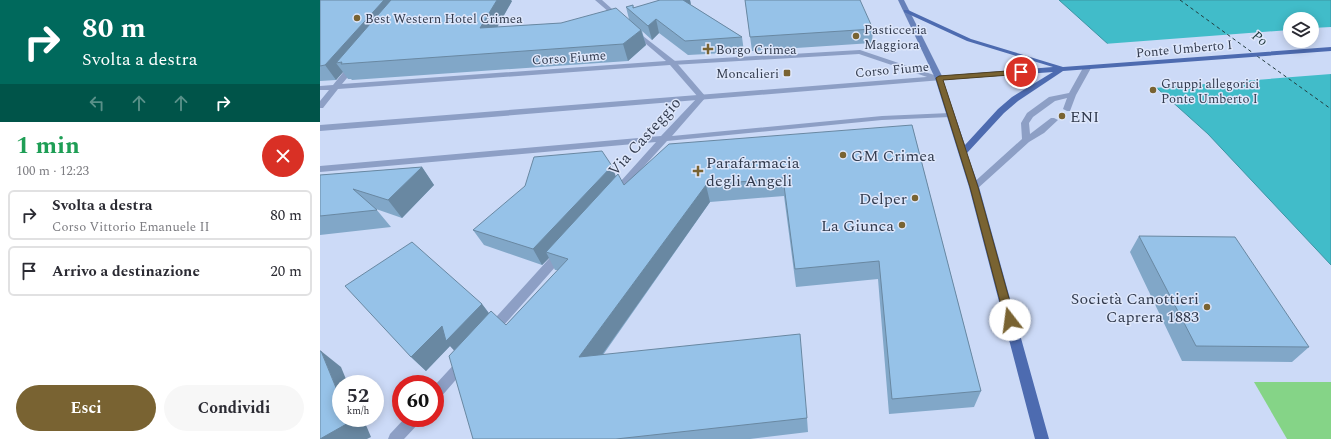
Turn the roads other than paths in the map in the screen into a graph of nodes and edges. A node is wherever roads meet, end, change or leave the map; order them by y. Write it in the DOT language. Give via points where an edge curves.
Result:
graph roads {
  1 [pos="598,0"];
  2 [pos="901,0"];
  3 [pos="906,11"];
  4 [pos="1331,49"];
  5 [pos="358,60"];
  6 [pos="672,63"];
  7 [pos="1087,68"];
  8 [pos="1064,70"];
  9 [pos="939,78"];
  10 [pos="336,86"];
  11 [pos="320,88"];
  12 [pos="1072,95"];
  13 [pos="702,97"];
  14 [pos="320,106"];
  15 [pos="1067,109"];
  16 [pos="950,115"];
  17 [pos="1054,120"];
  18 [pos="320,128"];
  19 [pos="664,139"];
  20 [pos="1026,140"];
  21 [pos="962,153"];
  22 [pos="320,168"];
  23 [pos="974,187"];
  24 [pos="610,199"];
  25 [pos="567,246"];
  26 [pos="483,341"];
  27 [pos="472,353"];
  28 [pos="444,384"];
  29 [pos="406,427"];
  30 [pos="395,439"];
  31 [pos="1042,439"];
  1 -- 6 [label="street"];
  2 -- 3 [label="main road"];
  3 -- 8 [label="main road" via="970,40"];
  3 -- 9 [label="main road"];
  4 -- 7 [label="main road, Ponte Umberto I"];
  5 -- 10 [label="street"];
  6 -- 9 [label="street, Corso Fiume" via="860,52"];
  6 -- 10 [label="street, Corso Fiume"];
  6 -- 13 [label="street"];
  7 -- 8 [label="main road, Ponte Umberto I"];
  7 -- 12 [label="street"];
  8 -- 9 [label="main road, Ponte Umberto I"];
  8 -- 21 [label="main road" via="1015,99"];
  9 -- 13 [label="street, Corso Fiume"];
  9 -- 16 [label="main road"];
  10 -- 11 [label="street, Corso Fiume"];
  10 -- 14 [label="street"];
  12 -- 15 [label="street"];
  12 -- 20 [label="street" via="1052,99 1030,115 1025,123"];
  13 -- 18 [label="street, Corso Fiume"];
  13 -- 19 [label="street, Via Casteggio"];
  16 -- 19 [label="street" via="882,118"];
  16 -- 21 [label="main road"];
  17 -- 20 [label="street"];
  19 -- 22 [label="street"];
  19 -- 24 [label="street, Via Casteggio"];
  20 -- 23 [label="street"];
  21 -- 23 [label="main road"];
  23 -- 31 [label="main road"];
  25 -- 26 [label="street"];
  27 -- 28 [label="street"];
  29 -- 30 [label="street"];
}
